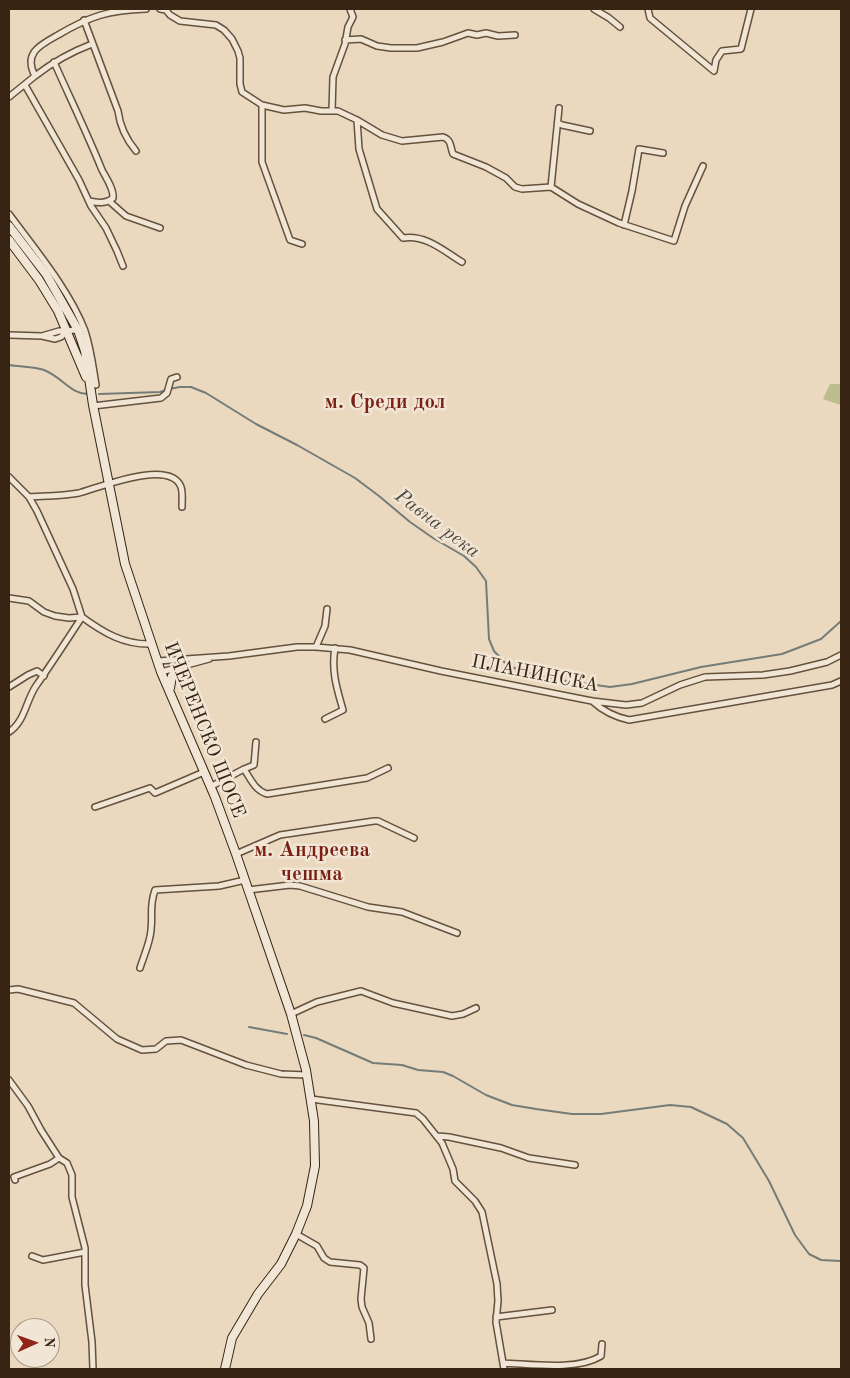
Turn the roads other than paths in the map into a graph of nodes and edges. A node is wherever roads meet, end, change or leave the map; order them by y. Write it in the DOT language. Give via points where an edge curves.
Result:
graph roads {
  1 [pos="146,9"];
  2 [pos="165,9"];
  3 [pos="350,9"];
  4 [pos="594,9"];
  5 [pos="648,9"];
  6 [pos="751,9"];
  7 [pos="84,20"];
  8 [pos="620,28"];
  9 [pos="514,35"];
  10 [pos="345,40"];
  11 [pos="92,44"];
  12 [pos="54,62"];
  13 [pos="35,76"];
  14 [pos="25,85"];
  15 [pos="9,97"];
  16 [pos="262,105"];
  17 [pos="559,108"];
  18 [pos="332,111"];
  19 [pos="357,120"];
  20 [pos="558,122"];
  21 [pos="590,131"];
  22 [pos="136,151"];
  23 [pos="663,153"];
  24 [pos="703,166"];
  25 [pos="551,187"];
  26 [pos="89,201"];
  27 [pos="109,201"];
  28 [pos="9,214"];
  29 [pos="624,225"];
  30 [pos="9,226"];
  31 [pos="160,228"];
  32 [pos="9,240"];
  33 [pos="302,244"];
  34 [pos="462,262"];
  35 [pos="123,266"];
  36 [pos="78,330"];
  37 [pos="67,331"];
  38 [pos="9,336"];
  39 [pos="177,377"];
  40 [pos="93,385"];
  41 [pos="93,405"];
  42 [pos="9,477"];
  43 [pos="108,484"];
  44 [pos="29,497"];
  45 [pos="182,506"];
  46 [pos="9,598"];
  47 [pos="327,609"];
  48 [pos="82,617"];
  49 [pos="152,644"];
  50 [pos="316,647"];
  51 [pos="335,648"];
  52 [pos="841,655"];
  53 [pos="218,657"];
  54 [pos="158,661"];
  55 [pos="179,667"];
  56 [pos="161,672"];
  57 [pos="44,676"];
  58 [pos="841,681"];
  59 [pos="9,687"];
  60 [pos="170,693"];
  61 [pos="592,701"];
  62 [pos="325,719"];
  63 [pos="9,732"];
  64 [pos="256,742"];
  65 [pos="388,768"];
  66 [pos="244,770"];
  67 [pos="204,772"];
  68 [pos="210,787"];
  69 [pos="95,807"];
  70 [pos="414,838"];
  71 [pos="236,854"];
  72 [pos="245,880"];
  73 [pos="248,890"];
  74 [pos="457,933"];
  75 [pos="140,968"];
  76 [pos="9,990"];
  77 [pos="476,1008"];
  78 [pos="291,1014"];
  79 [pos="307,1075"];
  80 [pos="9,1080"];
  81 [pos="311,1099"];
  82 [pos="437,1136"];
  83 [pos="59,1158"];
  84 [pos="575,1165"];
  85 [pos="15,1180"];
  86 [pos="296,1234"];
  87 [pos="85,1252"];
  88 [pos="32,1256"];
  89 [pos="552,1310"];
  90 [pos="496,1317"];
  91 [pos="371,1339"];
  92 [pos="602,1344"];
  93 [pos="504,1366"];
  94 [pos="93,1369"];
  95 [pos="225,1369"];
  1 -- 7 [label="street" via="122,10"];
  2 -- 16 [label="street" via="180,21 216,25 224,30 238,51 242,92"];
  3 -- 10 [label="street" via="353,17"];
  4 -- 8 [label="street"];
  5 -- 6 [label="street" via="650,18 714,71 722,51 740,49"];
  7 -- 11 [label="street"];
  7 -- 13 [label="street" via="35,50 31,65"];
  9 -- 10 [label="street" via="468,32 417,48 390,48 360,40"];
  10 -- 18 [label="street" via="334,77"];
  11 -- 12 [label="street"];
  11 -- 22 [label="street" via="124,134"];
  12 -- 13 [label="street"];
  12 -- 27 [label="street" via="114,192"];
  13 -- 14 [label="street"];
  14 -- 15 [label="street"];
  14 -- 26 [label="street"];
  16 -- 18 [label="street" via="284,110"];
  16 -- 33 [label="street" via="262,162 290,240"];
  17 -- 20 [label="street"];
  18 -- 19 [label="street"];
  19 -- 25 [label="street" via="382,135 402,141 447,138 453,154 486,167 515,187"];
  19 -- 34 [label="street" via="359,149 377,209 403,238 413,236 436,245"];
  20 -- 21 [label="street"];
  20 -- 25 [label="street"];
  23 -- 29 [label="street" via="639,149"];
  24 -- 29 [label="street" via="674,241"];
  25 -- 29 [label="street" via="578,204"];
  26 -- 27 [label="street"];
  26 -- 35 [label="street"];
  27 -- 31 [label="street" via="126,216"];
  28 -- 40 [label="street" via="54,274 85,330 91,353"];
  30 -- 36 [label="street" via="46,274"];
  32 -- 37 [label="street" via="39,280"];
  36 -- 37 [label="street"];
  36 -- 40 [label="street"];
  37 -- 38 [label="street" via="42,336"];
  37 -- 40 [label="street"];
  39 -- 41 [label="street" via="172,379 167,393 161,398"];
  40 -- 41 [label="street, ИЧЕРЕНСКО ШОСЕ"];
  41 -- 43 [label="street, ИЧЕРЕНСКО ШОСЕ"];
  42 -- 44 [label="street"];
  43 -- 44 [label="street" via="80,492"];
  43 -- 45 [label="street" via="146,475 167,477 177,480 181,486"];
  43 -- 49 [label="street, ИЧЕРЕНСКО ШОСЕ" via="125,564"];
  44 -- 48 [label="street" via="73,589"];
  46 -- 48 [label="street" via="29,602 56,616"];
  47 -- 50 [label="street" via="325,626"];
  48 -- 49 [label="street" via="107,635 139,645"];
  48 -- 57 [label="street"];
  49 -- 54 [label="street, ИЧЕРЕНСКО ШОСЕ"];
  50 -- 51 [label="street, ПЛАНИНСКА"];
  50 -- 53 [label="street, ПЛАНИНСКА"];
  51 -- 61 [label="street, ПЛАНИНСКА"];
  51 -- 62 [label="street" via="335,682 343,710"];
  52 -- 61 [label="street, ПЛАНИНСКА" via="790,672 705,677 634,705"];
  53 -- 54 [label="street"];
  53 -- 55 [label="street"];
  54 -- 56 [label="street, ИЧЕРЕНСКО ШОСЕ"];
  55 -- 56 [label="street"];
  55 -- 60 [label="street" via="172,676"];
  56 -- 60 [label="street, ИЧЕРЕНСКО ШОСЕ"];
  57 -- 59 [label="street" via="36,671"];
  57 -- 63 [label="street" via="35,687 17,727"];
  58 -- 61 [label="street" via="629,720 602,710"];
  60 -- 67 [label="street, ИЧЕРЕНСКО ШОСЕ"];
  64 -- 66 [label="street" via="254,764"];
  65 -- 66 [label="street" via="367,778 267,794 254,785"];
  66 -- 68 [label="street"];
  67 -- 68 [label="street, ИЧЕРЕНСКО ШОСЕ"];
  67 -- 69 [label="street" via="155,793 150,788"];
  68 -- 71 [label="street, ИЧЕРЕНСКО ШОСЕ"];
  70 -- 71 [label="street" via="374,821 280,835"];
  71 -- 72 [label="street, ИЧЕРЕНСКО ШОСЕ"];
  72 -- 73 [label="street, ИЧЕРЕНСКО ШОСЕ"];
  72 -- 75 [label="street" via="219,886 155,890 151,901 152,927"];
  73 -- 74 [label="street" via="300,886 368,907 402,912"];
  73 -- 78 [label="street, ИЧЕРЕНСКО ШОСЕ"];
  76 -- 79 [label="street" via="18,989 74,1003 117,1039 142,1050 156,1049 166,1041 181,1040 246,1065 281,1074"];
  77 -- 78 [label="street" via="452,1016 393,1003 361,991 318,1002"];
  78 -- 79 [label="street, ИЧЕРЕНСКО ШОСЕ"];
  79 -- 81 [label="street, ИЧЕРЕНСКО ШОСЕ"];
  80 -- 83 [label="street"];
  81 -- 82 [label="street" via="416,1113"];
  81 -- 86 [label="street, ИЧЕРЕНСКО ШОСЕ" via="315,1166 307,1206"];
  82 -- 84 [label="street" via="501,1148 529,1158"];
  82 -- 90 [label="street" via="453,1169 455,1181 482,1212 497,1284"];
  83 -- 85 [label="street" via="14,1177"];
  83 -- 87 [label="street" via="67,1163 72,1175 72,1197"];
  86 -- 91 [label="street" via="317,1246 330,1262 360,1264 364,1268 361,1300"];
  86 -- 95 [label="street, ИЧЕРЕНСКО ШОСЕ" via="281,1264 258,1294 232,1338"];
  87 -- 88 [label="street" via="43,1260"];
  87 -- 94 [label="street"];
  89 -- 90 [label="street"];
  90 -- 93 [label="street"];
  92 -- 93 [label="street" via="601,1356 596,1360 572,1365"];
}
